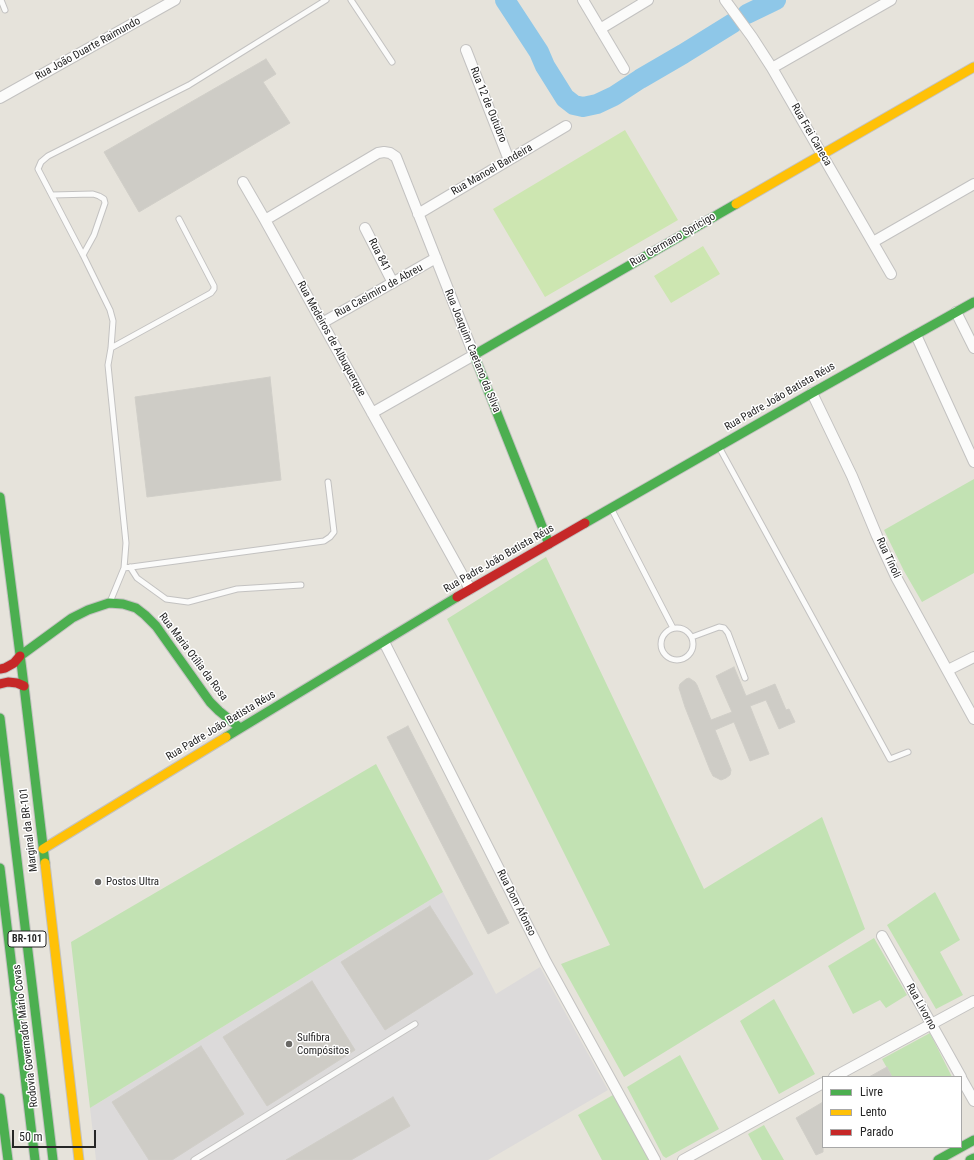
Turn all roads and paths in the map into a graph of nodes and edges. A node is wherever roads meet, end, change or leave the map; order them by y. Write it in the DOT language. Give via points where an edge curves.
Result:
graph roads {
  1 [pos="1,0"];
  2 [pos="175,0"];
  3 [pos="326,0"];
  4 [pos="351,0"];
  5 [pos="583,0"];
  6 [pos="648,0"];
  7 [pos="725,0"];
  8 [pos="891,0"];
  9 [pos="5,10"];
  10 [pos="600,29"];
  11 [pos="466,50"];
  12 [pos="392,62"];
  13 [pos="974,67"];
  14 [pos="772,68"];
  15 [pos="624,69"];
  16 [pos="0,98"];
  17 [pos="566,126"];
  18 [pos="822,155"];
  19 [pos="509,160"];
  20 [pos="243,182"];
  21 [pos="974,184"];
  22 [pos="52,195"];
  23 [pos="418,214"];
  24 [pos="179,219"];
  25 [pos="265,220"];
  26 [pos="365,228"];
  27 [pos="873,242"];
  28 [pos="84,255"];
  29 [pos="436,258"];
  30 [pos="891,274"];
  31 [pos="393,282"];
  32 [pos="974,302"];
  33 [pos="956,312"];
  34 [pos="322,323"];
  35 [pos="916,335"];
  36 [pos="111,348"];
  37 [pos="974,348"];
  38 [pos="474,355"];
  39 [pos="812,392"];
  40 [pos="372,413"];
  41 [pos="718,446"];
  42 [pos="974,462"];
  43 [pos="328,482"];
  44 [pos="0,497"];
  45 [pos="611,508"];
  46 [pos="549,544"];
  47 [pos="130,567"];
  48 [pos="124,568"];
  49 [pos="301,584"];
  50 [pos="470,589"];
  51 [pos="110,603"];
  52 [pos="673,628"];
  53 [pos="692,637"];
  54 [pos="384,642"];
  55 [pos="20,656"];
  56 [pos="974,657"];
  57 [pos="0,669"];
  58 [pos="948,670"];
  59 [pos="745,678"];
  60 [pos="0,684"];
  61 [pos="24,686"];
  62 [pos="0,718"];
  63 [pos="974,719"];
  64 [pos="240,728"];
  65 [pos="908,752"];
  66 [pos="43,849"];
  67 [pos="0,868"];
  68 [pos="882,936"];
  69 [pos="974,1001"];
  70 [pos="415,1024"];
  71 [pos="931,1024"];
  72 [pos="836,1076"];
  73 [pos="960,1076"];
  74 [pos="962,1079"];
  75 [pos="822,1084"];
  76 [pos="0,1098"];
  77 [pos="974,1101"];
  78 [pos="974,1140"];
  79 [pos="962,1147"];
  80 [pos="960,1148"];
  81 [pos="974,1158"];
  82 [pos="8,1160"];
  83 [pos="35,1160"];
  84 [pos="53,1160"];
  85 [pos="79,1160"];
  86 [pos="194,1160"];
  87 [pos="655,1160"];
  88 [pos="683,1160"];
  89 [pos="938,1160"];
  90 [pos="970,1160"];
  1 -- 9 [label="lane"];
  2 -- 16 [label="street, Rua João Duarte Raimundo"];
  3 -- 22 [label="lane" via="189,84 48,156 38,169"];
  4 -- 12 [label="lane"];
  5 -- 10 [label="street"];
  6 -- 10 [label="street"];
  7 -- 14 [label="street, Rua Frei Caneca"];
  8 -- 14 [label="street"];
  10 -- 15 [label="street"];
  11 -- 19 [label="street, Rua 12 de Outubro"];
  13 -- 18 [label="main road, Rua Germano Spricigo"];
  14 -- 18 [label="street, Rua Frei Caneca"];
  17 -- 19 [label="street, Rua Manoel Bandeira"];
  18 -- 27 [label="street, Rua Frei Caneca"];
  18 -- 38 [label="main road, Rua Germano Spricigo"];
  19 -- 23 [label="street, Rua Manoel Bandeira"];
  20 -- 25 [label="street, Rua Medeiros de Albuquerque"];
  21 -- 27 [label="street"];
  22 -- 28 [label="lane"];
  22 -- 28 [label="lane" via="93,194 104,199 94,235"];
  23 -- 25 [label="street, Rua Joaquim Caetano da Silva" via="396,157 384,152 378,153"];
  23 -- 29 [label="street, Rua Joaquim Caetano da Silva"];
  24 -- 36 [label="lane" via="214,289"];
  25 -- 34 [label="street, Rua Medeiros de Albuquerque"];
  26 -- 31 [label="street, Rua 841"];
  27 -- 30 [label="street, Rua Frei Caneca"];
  28 -- 36 [label="lane" via="110,310 113,321"];
  29 -- 31 [label="street, Rua Casimiro de Abreu"];
  29 -- 38 [label="street, Rua Joaquim Caetano da Silva"];
  31 -- 34 [label="street, Rua Casimiro de Abreu"];
  32 -- 33 [label="main road, Rua Padre João Batista Réus"];
  33 -- 35 [label="main road, Rua Padre João Batista Réus"];
  33 -- 37 [label="street"];
  34 -- 40 [label="street, Rua Medeiros de Albuquerque"];
  35 -- 39 [label="main road, Rua Padre João Batista Réus"];
  35 -- 42 [label="street"];
  36 -- 48 [label="lane" via="108,365 126,543"];
  38 -- 40 [label="street, Rua Germano Spricigo"];
  38 -- 46 [label="main road, Rua Joaquim Caetano da Silva"];
  39 -- 41 [label="main road, Rua Padre João Batista Réus"];
  39 -- 58 [label="street, Rua Tínoli" via="852,476 892,570"];
  40 -- 50 [label="street, Rua Medeiros de Albuquerque"];
  41 -- 45 [label="main road, Rua Padre João Batista Réus"];
  41 -- 65 [label="lane" via="890,759"];
  43 -- 47 [label="lane" via="334,532 324,541"];
  44 -- 55 [label="main road, Marginal da BR-101"];
  45 -- 46 [label="main road, Rua Padre João Batista Réus"];
  45 -- 52 [label="lane"];
  46 -- 50 [label="main road, Rua Padre João Batista Réus"];
  47 -- 48 [label="lane"];
  47 -- 49 [label="lane" via="137,578 166,599 188,602 237,589"];
  48 -- 51 [label="lane"];
  50 -- 54 [label="main road, Rua Padre João Batista Réus"];
  51 -- 55 [label="main road, Rua Maria Otília da Rosa" via="72,618"];
  51 -- 64 [label="main road, Rua Maria Otília da Rosa" via="123,604 146,614 210,702"];
  52 -- 53 [label="lane" via="684,629"];
  52 -- 53 [label="lane" via="665,633 661,642 663,651 670,658 679,660 688,655 693,647"];
  53 -- 59 [label="lane" via="719,627 724,628"];
  54 -- 64 [label="main road, Rua Padre João Batista Réus"];
  54 -- 87 [label="street, Rua Dom Afonso" via="546,962"];
  55 -- 57 [label="main road, Rua Maria Otília da Rosa" via="14,663"];
  55 -- 61 [label="main road, Marginal da BR-101"];
  56 -- 58 [label="street"];
  58 -- 63 [label="street, Rua Tínoli"];
  60 -- 61 [label="main road" via="8,682"];
  61 -- 66 [label="main road, Marginal da BR-101"];
  62 -- 84 [label="main road, Rodovia Governador Mário Covas / BR-101"];
  64 -- 66 [label="main road, Rua Padre João Batista Réus"];
  66 -- 85 [label="main road, Marginal da BR-101"];
  67 -- 83 [label="main road, Rodovia Governador Mário Covas / BR-101"];
  68 -- 71 [label="street, Rua Livorno"];
  69 -- 71 [label="street"];
  70 -- 86 [label="lane"];
  71 -- 72 [label="street"];
  71 -- 73 [label="street, Rua Livorno"];
  74 -- 77 [label="street, Rua Livorno"];
  75 -- 88 [label="street"];
  76 -- 82 [label="main road"];
  78 -- 79 [label="main road"];
  80 -- 89 [label="main road"];
  81 -- 90 [label="main road"];
}
